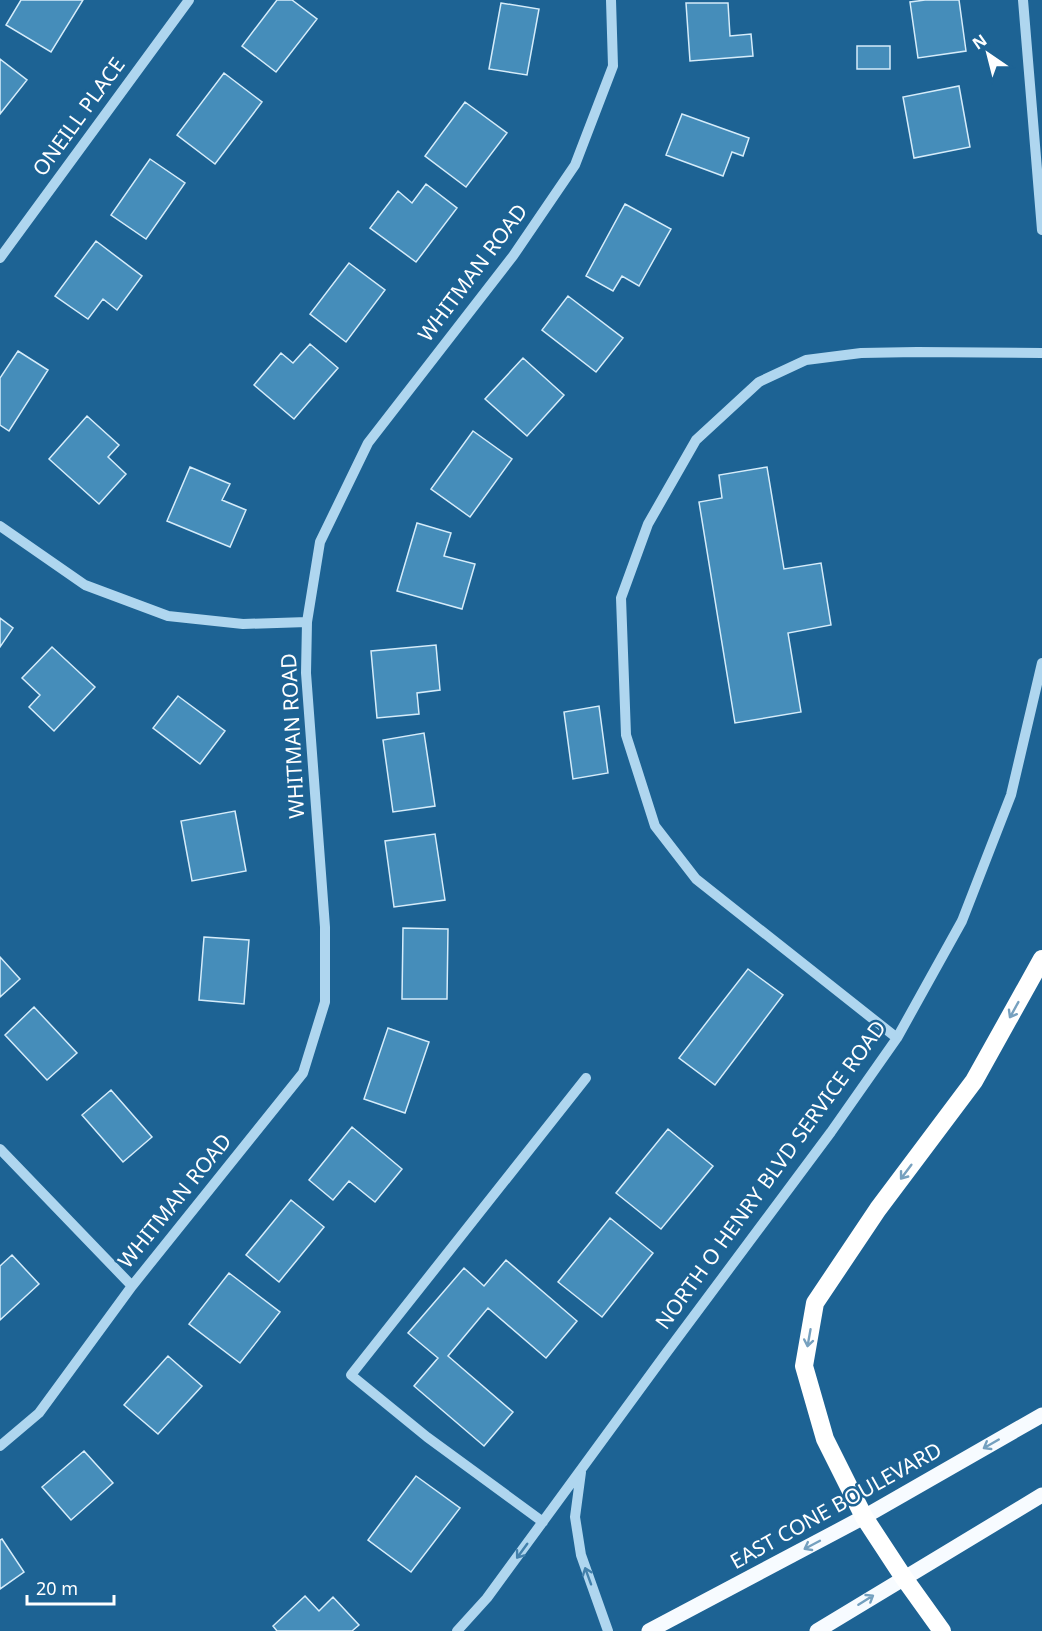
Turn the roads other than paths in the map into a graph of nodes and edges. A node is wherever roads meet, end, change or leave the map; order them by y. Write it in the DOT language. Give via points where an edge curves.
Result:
graph roads {
  1 [pos="189,0"];
  2 [pos="611,0"];
  3 [pos="1023,0"];
  4 [pos="1042,230"];
  5 [pos="0,258"];
  6 [pos="1042,353"];
  7 [pos="0,526"];
  8 [pos="307,622"];
  9 [pos="1042,663"];
  10 [pos="1042,959"];
  11 [pos="897,1038"];
  12 [pos="586,1078"];
  13 [pos="0,1149"];
  14 [pos="132,1286"];
  15 [pos="1042,1415"];
  16 [pos="0,1446"];
  17 [pos="582,1470"];
  18 [pos="1042,1495"];
  19 [pos="864,1517"];
  20 [pos="543,1522"];
  21 [pos="904,1578"];
  22 [pos="457,1631"];
  23 [pos="608,1631"];
  24 [pos="649,1631"];
  25 [pos="817,1631"];
  26 [pos="942,1631"];
  1 -- 5 [label="street, ONEILL PLACE"];
  2 -- 8 [label="street, WHITMAN ROAD" via="613,66 575,165 513,256 368,443 320,542"];
  3 -- 4 [label="street"];
  6 -- 11 [label="street" via="861,353 806,360 759,382 696,440 648,524 621,598 626,735 655,826 696,879"];
  7 -- 8 [label="street" via="85,585 168,616 243,624"];
  8 -- 14 [label="street, WHITMAN ROAD" via="306,673 325,927 325,1002 303,1073"];
  9 -- 11 [label="street, NORTH O HENRY BLVD SERVICE ROAD" via="1007,805 962,921"];
  10 -- 19 [label="highway, one-way" via="974,1082 878,1209 815,1303 804,1366 825,1439"];
  11 -- 17 [label="street, NORTH O HENRY BLVD SERVICE ROAD"];
  12 -- 20 [label="street" via="351,1375 427,1437"];
  13 -- 14 [label="street"];
  14 -- 16 [label="street, WHITMAN ROAD" via="39,1413"];
  15 -- 19 [label="main road, EAST CONE BOULEVARD, one-way"];
  17 -- 20 [label="street, NORTH O HENRY BLVD SERVICE ROAD"];
  23 -- 17 [label="street, one-way" via="581,1555 575,1517"];
  18 -- 21 [label="main road"];
  19 -- 21 [label="highway"];
  19 -- 24 [label="main road, EAST CONE BOULEVARD, one-way"];
  20 -- 22 [label="street, NORTH O HENRY BLVD SERVICE ROAD, one-way" via="487,1598"];
  25 -- 21 [label="main road, one-way"];
  21 -- 26 [label="highway"];
}
